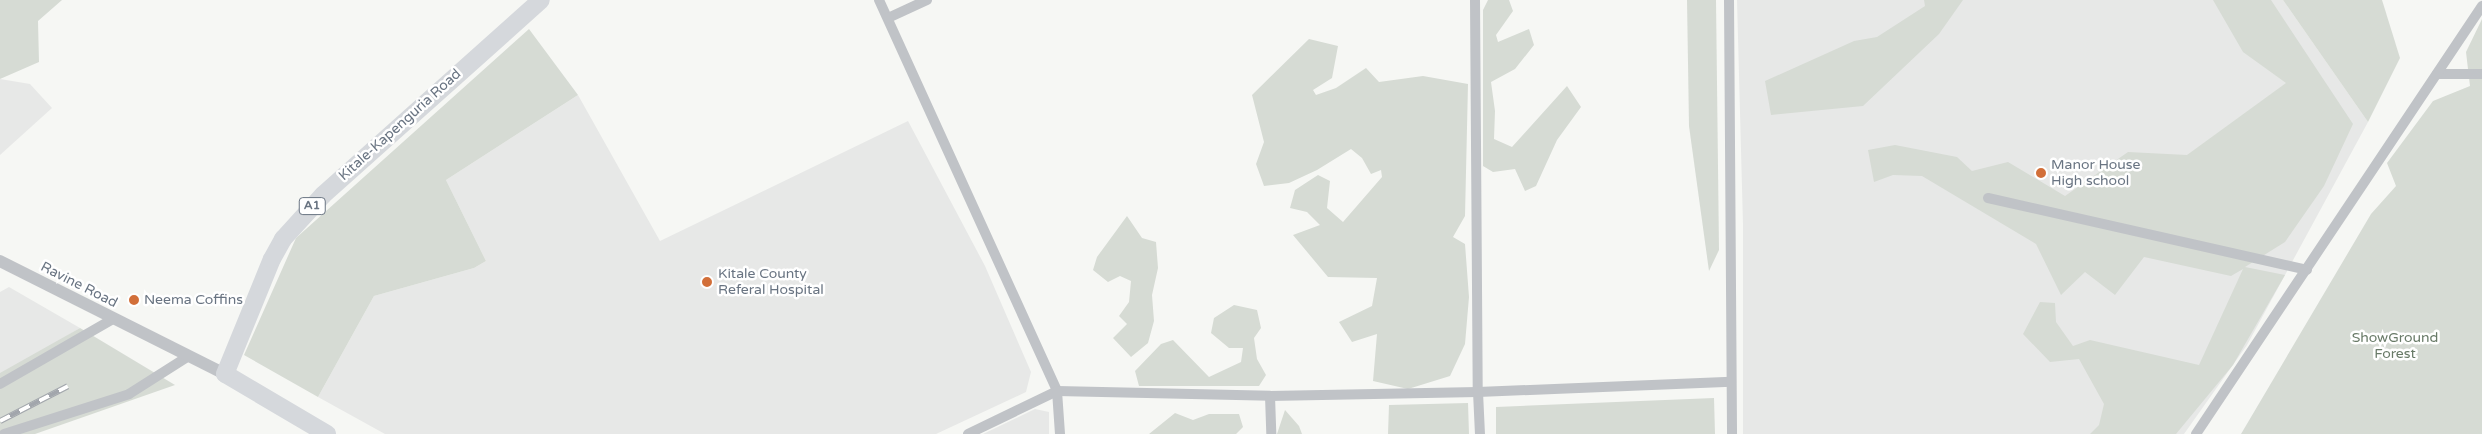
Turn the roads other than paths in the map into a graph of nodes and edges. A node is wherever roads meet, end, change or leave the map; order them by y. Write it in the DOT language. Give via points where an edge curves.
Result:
graph roads {
  1 [pos="541,0"];
  2 [pos="880,0"];
  3 [pos="927,0"];
  4 [pos="1475,0"];
  5 [pos="1729,0"];
  6 [pos="2482,6"];
  7 [pos="888,18"];
  8 [pos="2437,74"];
  9 [pos="2482,74"];
  10 [pos="1988,198"];
  11 [pos="0,261"];
  12 [pos="2307,270"];
  13 [pos="113,319"];
  14 [pos="187,357"];
  15 [pos="226,374"];
  16 [pos="1731,382"];
  17 [pos="0,384"];
  18 [pos="1057,391"];
  19 [pos="1478,392"];
  20 [pos="1270,396"];
  21 [pos="4,434"];
  22 [pos="327,434"];
  23 [pos="968,434"];
  24 [pos="1060,434"];
  25 [pos="1271,434"];
  26 [pos="1480,434"];
  27 [pos="1732,434"];
  28 [pos="2196,434"];
  1 -- 15 [label="highway, Kitale-Kapenguria Road / A1" via="300,218 272,259"];
  2 -- 7 [label="street"];
  3 -- 7 [label="street"];
  4 -- 19 [label="street"];
  5 -- 16 [label="street"];
  6 -- 8 [label="street"];
  7 -- 18 [label="street"];
  8 -- 9 [label="street"];
  8 -- 12 [label="street"];
  10 -- 12 [label="street"];
  11 -- 13 [label="street, Ravine Road"];
  12 -- 28 [label="street"];
  13 -- 14 [label="street, Ravine Road"];
  13 -- 17 [label="street"];
  14 -- 15 [label="street, Ravine Road"];
  14 -- 21 [label="street" via="128,394"];
  15 -- 22 [label="highway"];
  16 -- 19 [label="street"];
  16 -- 27 [label="street"];
  18 -- 20 [label="street"];
  18 -- 23 [label="street"];
  18 -- 24 [label="street"];
  19 -- 20 [label="street"];
  19 -- 26 [label="street"];
  20 -- 25 [label="street"];
}
